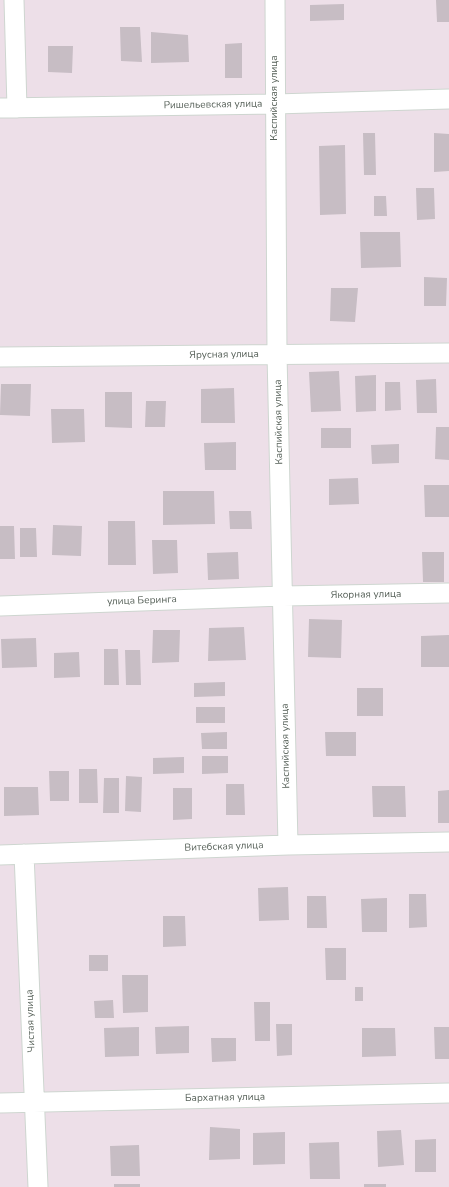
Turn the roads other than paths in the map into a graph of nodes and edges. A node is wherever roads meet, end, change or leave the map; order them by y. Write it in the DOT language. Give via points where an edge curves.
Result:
graph roads {
  1 [pos="14,0"];
  2 [pos="275,0"];
  3 [pos="449,100"];
  4 [pos="275,104"];
  5 [pos="9,108"];
  6 [pos="449,353"];
  7 [pos="277,354"];
  8 [pos="0,357"];
  9 [pos="449,593"];
  10 [pos="283,596"];
  11 [pos="0,606"];
  12 [pos="449,842"];
  13 [pos="288,845"];
  14 [pos="24,854"];
  15 [pos="0,855"];
  16 [pos="449,1093"];
  17 [pos="35,1102"];
  18 [pos="0,1103"];
  19 [pos="38,1187"];
  1 -- 5 [label="street"];
  2 -- 4 [label="street, Каспийская улица"];
  3 -- 4 [label="street, Ришельевская улица"];
  4 -- 5 [label="street, Ришельевская улица"];
  4 -- 7 [label="street, Каспийская улица"];
  6 -- 7 [label="street, Ярусная улица"];
  7 -- 8 [label="street, Ярусная улица"];
  7 -- 10 [label="street, Каспийская улица"];
  9 -- 10 [label="street, Якорная улица"];
  10 -- 11 [label="street, улица Беринга"];
  10 -- 13 [label="street, Каспийская улица"];
  12 -- 13 [label="street, Витебская улица"];
  13 -- 14 [label="street, Витебская улица"];
  14 -- 15 [label="street, Витебская улица"];
  14 -- 17 [label="street, Чистая улица"];
  16 -- 17 [label="street, Бархатная улица"];
  17 -- 18 [label="street, Бархатная улица"];
  17 -- 19 [label="street, Чистая улица"];
}
